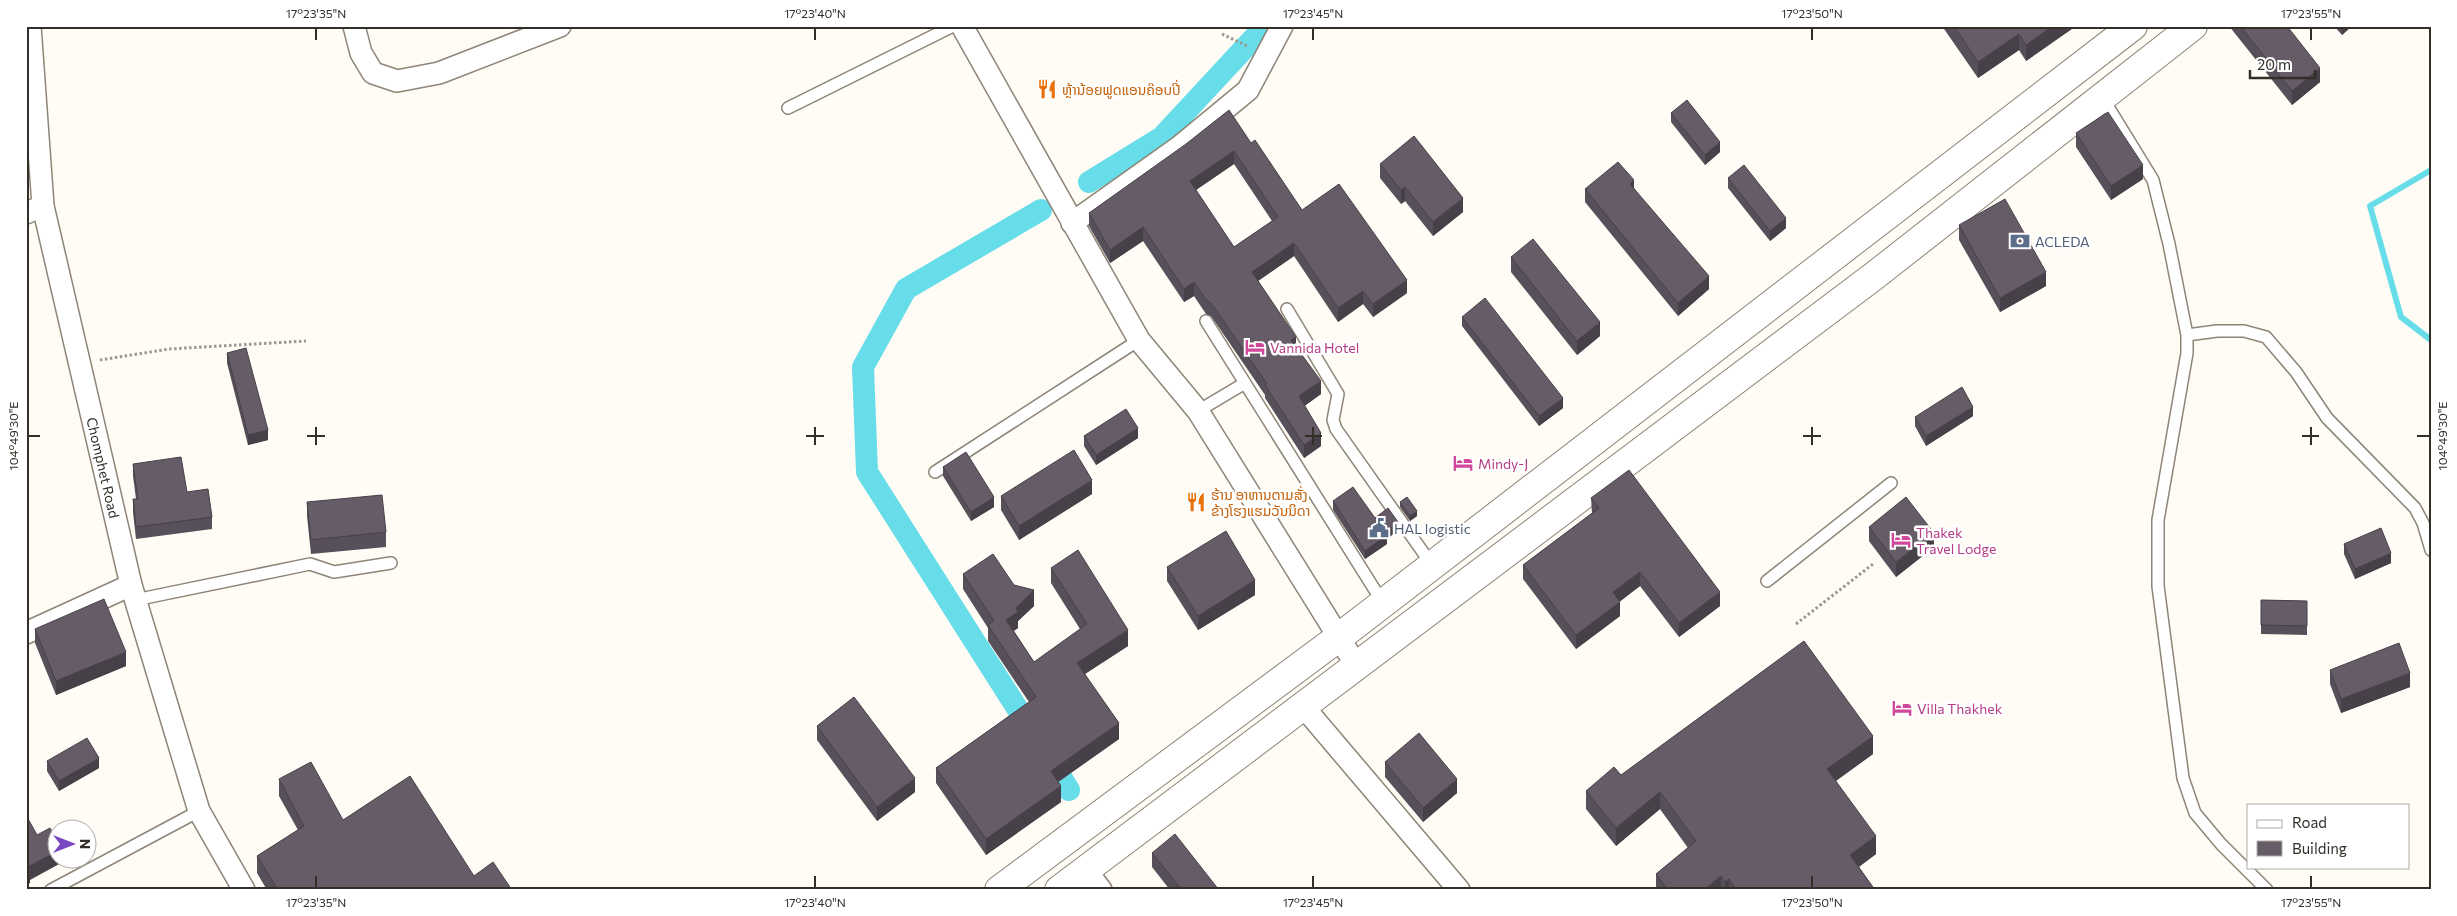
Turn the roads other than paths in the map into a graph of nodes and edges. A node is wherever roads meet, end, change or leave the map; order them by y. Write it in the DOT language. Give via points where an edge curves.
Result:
graph roads {
  1 [pos="30,26"];
  2 [pos="354,26"];
  3 [pos="560,26"];
  4 [pos="953,26"];
  5 [pos="962,26"];
  6 [pos="1282,26"];
  7 [pos="2133,26"];
  8 [pos="2193,26"];
  9 [pos="2102,97"];
  10 [pos="788,108"];
  11 [pos="34,210"];
  12 [pos="1072,223"];
  13 [pos="1287,309"];
  14 [pos="1206,321"];
  15 [pos="2187,335"];
  16 [pos="1139,340"];
  17 [pos="1245,383"];
  18 [pos="1198,411"];
  19 [pos="935,472"];
  20 [pos="1891,482"];
  21 [pos="2431,550"];
  22 [pos="391,563"];
  23 [pos="1432,565"];
  24 [pos="1767,581"];
  25 [pos="133,592"];
  26 [pos="1383,603"];
  27 [pos="26,633"];
  28 [pos="1338,638"];
  29 [pos="1356,665"];
  30 [pos="1302,705"];
  31 [pos="199,811"];
  32 [pos="1093,880"];
  33 [pos="51,890"];
  34 [pos="244,890"];
  35 [pos="999,890"];
  36 [pos="1059,890"];
  37 [pos="1459,890"];
  38 [pos="2267,890"];
  1 -- 11 [label="street, Chomphet Road"];
  2 -- 3 [label="street" via="361,53 373,73 397,81 439,73"];
  4 -- 10 [label="lane"];
  5 -- 12 [label="street"];
  6 -- 12 [label="street" via="1248,90 1179,147"];
  7 -- 23 [label="main road"];
  8 -- 9 [label="main road"];
  9 -- 15 [label="lane" via="2153,180"];
  9 -- 29 [label="main road" via="1874,276"];
  11 -- 25 [label="street, Chomphet Road" via="79,363"];
  12 -- 16 [label="street"];
  13 -- 23 [label="lane" via="1338,394 1333,420 1336,429"];
  14 -- 17 [label="lane"];
  15 -- 21 [label="lane" via="2244,331 2266,337 2296,372 2327,418 2415,508"];
  15 -- 38 [label="lane" via="2187,353 2158,506 2158,586 2183,778 2195,813"];
  16 -- 18 [label="street"];
  16 -- 19 [label="lane"];
  17 -- 18 [label="lane"];
  17 -- 26 [label="lane"];
  18 -- 28 [label="street"];
  20 -- 24 [label="lane"];
  22 -- 25 [label="lane" via="334,572 310,564"];
  23 -- 26 [label="main road"];
  25 -- 27 [label="street"];
  25 -- 31 [label="street, Chomphet Road"];
  26 -- 28 [label="main road"];
  28 -- 29 [label="street"];
  28 -- 35 [label="main road"];
  29 -- 30 [label="main road"];
  30 -- 32 [label="main road"];
  30 -- 37 [label="street"];
  31 -- 33 [label="lane"];
  31 -- 34 [label="street, Chomphet Road"];
  32 -- 36 [label="main road"];
}
